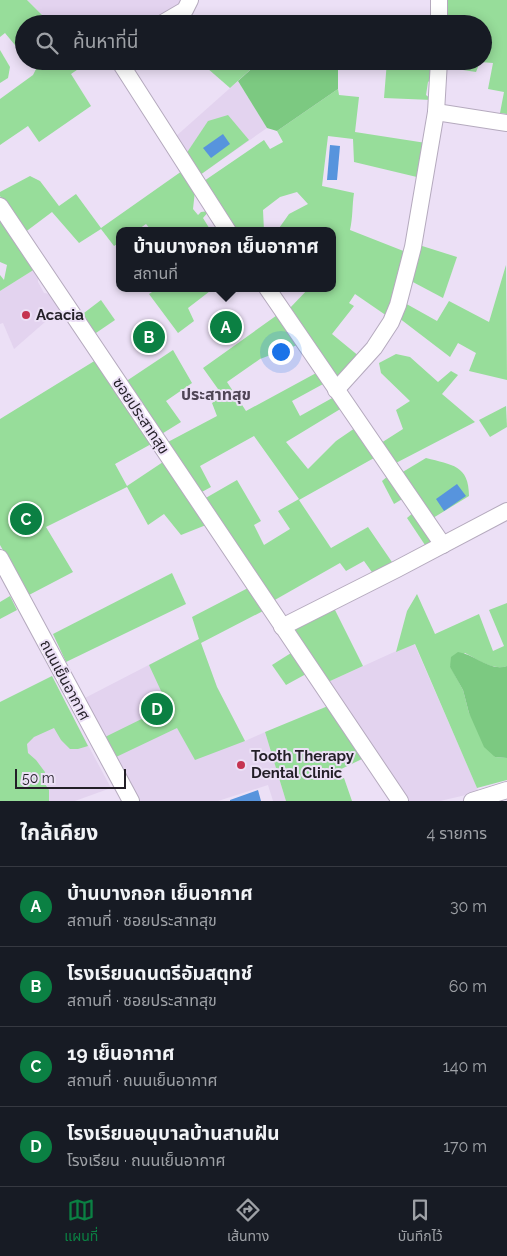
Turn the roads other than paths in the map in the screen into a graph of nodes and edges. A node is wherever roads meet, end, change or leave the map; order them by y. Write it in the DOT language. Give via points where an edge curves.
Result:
graph roads {
  1 [pos="190,0"];
  2 [pos="440,0"];
  3 [pos="177,15"];
  4 [pos="440,15"];
  5 [pos="125,70"];
  6 [pos="438,70"];
  7 [pos="436,112"];
  8 [pos="507,123"];
  9 [pos="0,206"];
  10 [pos="225,227"];
  11 [pos="270,292"];
  12 [pos="336,390"];
  13 [pos="507,511"];
  14 [pos="443,545"];
  15 [pos="0,558"];
  16 [pos="282,627"];
  17 [pos="507,790"];
  18 [pos="131,801"];
  19 [pos="400,801"];
  20 [pos="472,801"];
  1 -- 3 [label="street" via="185,10"];
  2 -- 4 [label="street"];
  5 -- 10 [label="street"];
  6 -- 7 [label="street"];
  7 -- 8 [label="street"];
  7 -- 12 [label="street" via="413,248 398,305 374,348"];
  9 -- 16 [label="street, ซอยประสาทสุข"];
  11 -- 12 [label="street"];
  12 -- 14 [label="street"];
  13 -- 14 [label="street"];
  14 -- 16 [label="street"];
  15 -- 18 [label="street, ถนนเย็นอากาศ"];
  16 -- 19 [label="street, ซอยประสาทสุข"];
  17 -- 20 [label="street"];
}
